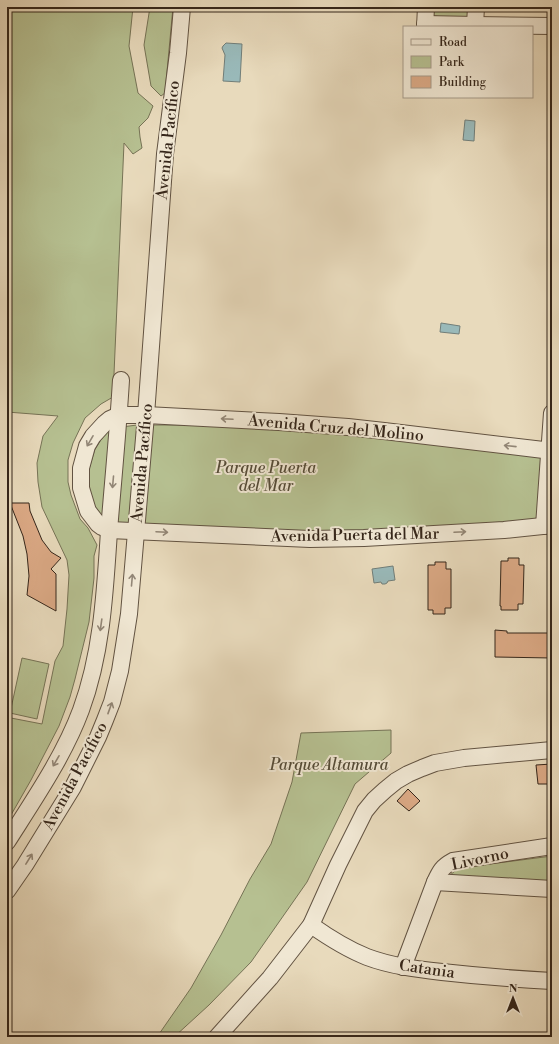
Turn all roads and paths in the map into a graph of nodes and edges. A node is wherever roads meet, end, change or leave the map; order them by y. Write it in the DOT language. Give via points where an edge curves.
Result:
graph roads {
  1 [pos="182,7"];
  2 [pos="426,7"];
  3 [pos="476,7"];
  4 [pos="425,25"];
  5 [pos="475,25"];
  6 [pos="552,26"];
  7 [pos="121,380"];
  8 [pos="552,412"];
  9 [pos="146,415"];
  10 [pos="119,416"];
  11 [pos="550,450"];
  12 [pos="548,526"];
  13 [pos="109,530"];
  14 [pos="136,531"];
  15 [pos="66,744"];
  16 [pos="552,750"];
  17 [pos="88,757"];
  18 [pos="7,842"];
  19 [pos="552,846"];
  20 [pos="435,882"];
  21 [pos="552,889"];
  22 [pos="7,891"];
  23 [pos="311,925"];
  24 [pos="402,967"];
  25 [pos="552,981"];
  26 [pos="217,1037"];
  1 -- 9 [label="street, Avenida Pacífico" via="165,154"];
  2 -- 4 [label="street"];
  3 -- 5 [label="street"];
  4 -- 5 [label="street"];
  5 -- 6 [label="street"];
  7 -- 10 [label="street, Avenida Pacífico"];
  8 -- 11 [label="street"];
  9 -- 10 [label="street, Avenida Cruz del Molino"];
  11 -- 9 [label="street, Avenida Cruz del Molino, one-way" via="384,430"];
  9 -- 14 [label="street, Avenida Pacífico"];
  10 -- 13 [label="street, Avenida Pacífico, one-way"];
  10 -- 13 [label="street, Avenida Pacífico, one-way" via="110,419 93,436 87,446 81,468 81,488 88,511 98,524"];
  11 -- 12 [label="street"];
  14 -- 12 [label="street, Avenida Puerta del Mar, one-way" via="310,539"];
  13 -- 14 [label="street, Avenida Puerta del Mar"];
  13 -- 15 [label="street, Avenida Pacífico, one-way" via="98,647 81,710"];
  17 -- 14 [label="street, Avenida Pacífico, one-way" via="112,702 120,671 129,614"];
  15 -- 17 [label="street"];
  15 -- 18 [label="street, Avenida Pacífico, one-way"];
  16 -- 23 [label="street" via="450,760 422,768 396,781 365,811"];
  22 -- 17 [label="street, Avenida Pacífico, one-way" via="73,787"];
  19 -- 20 [label="street, Livorno" via="453,861 440,870"];
  20 -- 21 [label="street"];
  20 -- 24 [label="street, Livorno"];
  23 -- 24 [label="street, Catania" via="347,948"];
  23 -- 26 [label="street" via="270,978"];
  24 -- 25 [label="street, Catania"];
}
